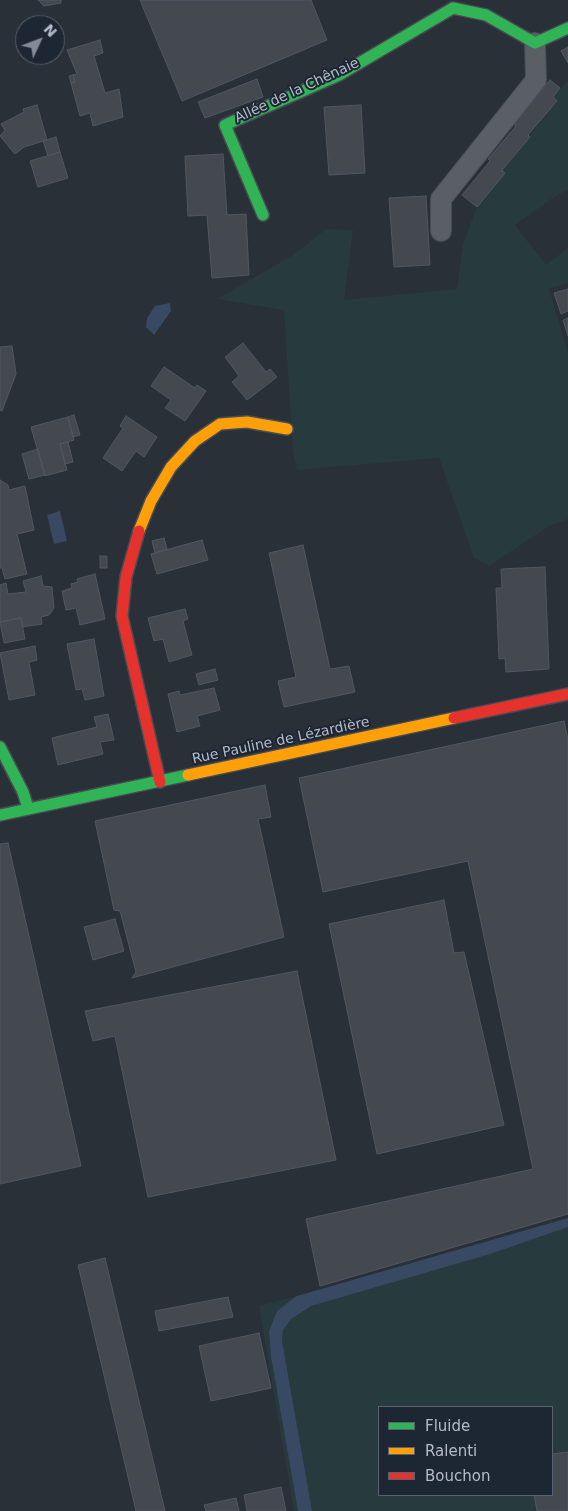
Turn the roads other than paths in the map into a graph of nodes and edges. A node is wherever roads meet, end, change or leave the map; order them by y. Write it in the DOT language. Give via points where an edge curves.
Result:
graph roads {
  1 [pos="568,28"];
  2 [pos="535,43"];
  3 [pos="263,215"];
  4 [pos="441,231"];
  5 [pos="287,429"];
  6 [pos="568,694"];
  7 [pos="0,747"];
  8 [pos="160,782"];
  9 [pos="28,808"];
  10 [pos="0,815"];
  1 -- 2 [label="street"];
  2 -- 3 [label="street, Allée de la Chênaie" via="486,15 453,8 339,75 225,125"];
  2 -- 4 [label="street" via="536,80 441,199"];
  5 -- 8 [label="street" via="247,422 220,424 195,441 166,476 151,501 135,540 126,577 122,616"];
  6 -- 8 [label="street, Rue Pauline de Lézardière"];
  7 -- 9 [label="street"];
  8 -- 9 [label="street, Rue Pauline de Lézardière"];
  9 -- 10 [label="street, Rue Pauline de Lézardière"];
}
